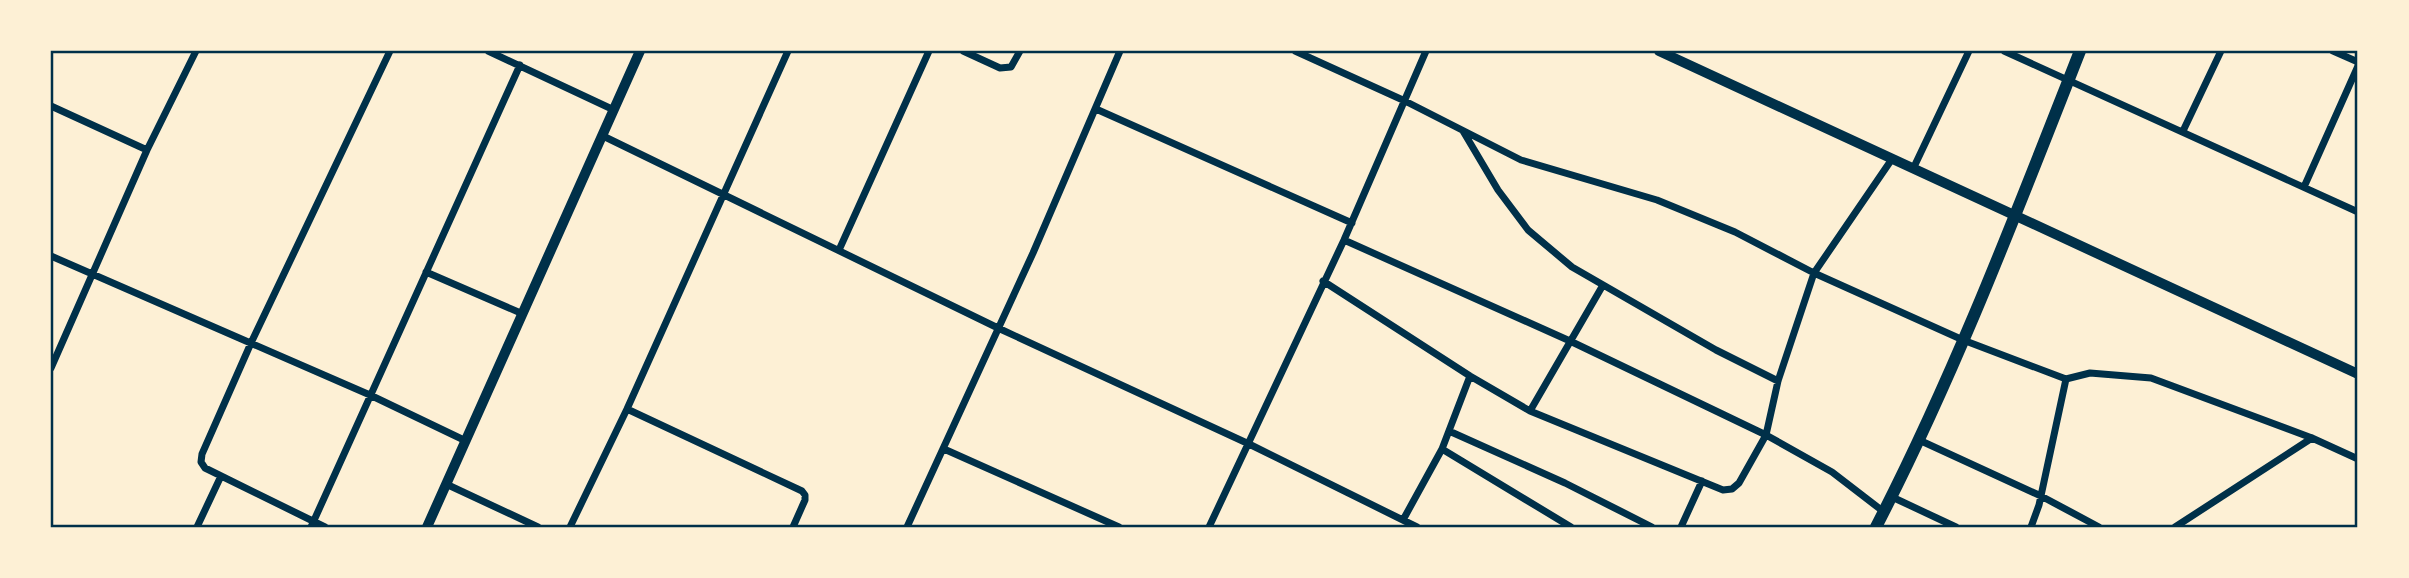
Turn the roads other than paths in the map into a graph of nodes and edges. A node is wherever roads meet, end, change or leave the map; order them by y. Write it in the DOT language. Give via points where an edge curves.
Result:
graph roads {
  1 [pos="196,51"];
  2 [pos="390,51"];
  3 [pos="488,51"];
  4 [pos="640,51"];
  5 [pos="788,51"];
  6 [pos="929,51"];
  7 [pos="962,51"];
  8 [pos="1020,51"];
  9 [pos="1120,51"];
  10 [pos="1295,51"];
  11 [pos="1426,51"];
  12 [pos="1659,51"];
  13 [pos="1969,51"];
  14 [pos="2004,51"];
  15 [pos="2080,51"];
  16 [pos="2221,51"];
  17 [pos="2333,51"];
  18 [pos="2358,64"];
  19 [pos="520,65"];
  20 [pos="2069,80"];
  21 [pos="1405,101"];
  22 [pos="51,106"];
  23 [pos="1096,109"];
  24 [pos="614,110"];
  25 [pos="1462,130"];
  26 [pos="2183,131"];
  27 [pos="603,136"];
  28 [pos="147,150"];
  29 [pos="1892,159"];
  30 [pos="1913,169"];
  31 [pos="2304,187"];
  32 [pos="724,194"];
  33 [pos="2358,212"];
  34 [pos="2014,216"];
  35 [pos="1352,223"];
  36 [pos="1344,240"];
  37 [pos="839,250"];
  38 [pos="51,256"];
  39 [pos="426,272"];
  40 [pos="1814,273"];
  41 [pos="93,275"];
  42 [pos="1323,281"];
  43 [pos="1603,285"];
  44 [pos="523,314"];
  45 [pos="998,328"];
  46 [pos="1963,340"];
  47 [pos="1570,341"];
  48 [pos="251,342"];
  49 [pos="51,368"];
  50 [pos="2358,374"];
  51 [pos="1470,376"];
  52 [pos="2066,379"];
  53 [pos="1778,381"];
  54 [pos="370,395"];
  55 [pos="627,409"];
  56 [pos="1530,411"];
  57 [pos="1449,431"];
  58 [pos="1766,435"];
  59 [pos="2312,438"];
  60 [pos="1919,440"];
  61 [pos="466,441"];
  62 [pos="1250,444"];
  63 [pos="944,449"];
  64 [pos="1442,449"];
  65 [pos="2358,459"];
  66 [pos="221,476"];
  67 [pos="1702,481"];
  68 [pos="446,484"];
  69 [pos="2041,496"];
  70 [pos="1892,497"];
  71 [pos="1884,512"];
  72 [pos="1403,520"];
  73 [pos="313,525"];
  74 [pos="197,527"];
  75 [pos="325,527"];
  76 [pos="427,527"];
  77 [pos="538,527"];
  78 [pos="570,527"];
  79 [pos="793,527"];
  80 [pos="907,527"];
  81 [pos="1119,527"];
  82 [pos="1209,527"];
  83 [pos="1417,527"];
  84 [pos="1571,527"];
  85 [pos="1652,527"];
  86 [pos="1681,527"];
  87 [pos="1877,527"];
  88 [pos="1956,527"];
  89 [pos="2031,527"];
  90 [pos="2099,527"];
  91 [pos="2175,527"];
  1 -- 28 [label="street"];
  2 -- 48 [label="street"];
  3 -- 19 [label="street"];
  4 -- 24 [label="street"];
  5 -- 32 [label="street"];
  6 -- 37 [label="street"];
  7 -- 8 [label="street" via="999,68 1011,67"];
  9 -- 23 [label="street"];
  10 -- 21 [label="street"];
  11 -- 21 [label="street"];
  12 -- 29 [label="street"];
  13 -- 30 [label="street"];
  14 -- 20 [label="street"];
  15 -- 20 [label="main road"];
  16 -- 26 [label="street"];
  17 -- 18 [label="street"];
  18 -- 31 [label="street"];
  19 -- 24 [label="street"];
  19 -- 39 [label="street"];
  20 -- 26 [label="street"];
  20 -- 34 [label="main road"];
  21 -- 25 [label="street"];
  21 -- 35 [label="street"];
  22 -- 28 [label="street"];
  23 -- 35 [label="street"];
  23 -- 45 [label="street"];
  24 -- 27 [label="street"];
  25 -- 40 [label="street" via="1521,160 1657,200 1735,232"];
  25 -- 43 [label="street" via="1528,230 1572,267"];
  26 -- 31 [label="street"];
  27 -- 32 [label="street"];
  27 -- 44 [label="street"];
  28 -- 41 [label="street"];
  29 -- 30 [label="street"];
  29 -- 40 [label="street"];
  30 -- 34 [label="street"];
  31 -- 33 [label="street"];
  32 -- 37 [label="street"];
  32 -- 55 [label="street"];
  34 -- 46 [label="main road"];
  34 -- 50 [label="street"];
  35 -- 36 [label="street"];
  36 -- 42 [label="street"];
  36 -- 47 [label="street"];
  37 -- 45 [label="street"];
  38 -- 41 [label="street"];
  39 -- 44 [label="street"];
  39 -- 54 [label="street"];
  40 -- 46 [label="street"];
  40 -- 53 [label="street"];
  41 -- 48 [label="street"];
  41 -- 49 [label="street"];
  42 -- 51 [label="street"];
  42 -- 62 [label="street"];
  43 -- 47 [label="street"];
  43 -- 53 [label="street"];
  44 -- 61 [label="street"];
  45 -- 62 [label="street"];
  45 -- 63 [label="street"];
  46 -- 52 [label="street"];
  46 -- 60 [label="main road"];
  47 -- 56 [label="street"];
  47 -- 58 [label="street"];
  48 -- 54 [label="street"];
  48 -- 66 [label="street" via="202,454 205,468"];
  51 -- 56 [label="street"];
  51 -- 57 [label="street"];
  52 -- 59 [label="street" via="2090,373 2151,377"];
  52 -- 69 [label="street"];
  53 -- 58 [label="street"];
  54 -- 61 [label="street"];
  54 -- 73 [label="street"];
  55 -- 78 [label="street"];
  55 -- 79 [label="street" via="802,491 805,500"];
  56 -- 67 [label="street"];
  57 -- 64 [label="street"];
  57 -- 85 [label="street"];
  58 -- 67 [label="street" via="1732,489"];
  58 -- 71 [label="street" via="1832,472"];
  59 -- 65 [label="street"];
  59 -- 91 [label="street"];
  60 -- 69 [label="street"];
  60 -- 70 [label="main road"];
  61 -- 68 [label="street"];
  62 -- 72 [label="street"];
  62 -- 82 [label="street"];
  63 -- 80 [label="street"];
  63 -- 81 [label="street"];
  64 -- 72 [label="street"];
  64 -- 84 [label="street"];
  66 -- 73 [label="street"];
  66 -- 74 [label="street"];
  67 -- 86 [label="street"];
  68 -- 76 [label="street"];
  68 -- 77 [label="street"];
  69 -- 89 [label="street"];
  69 -- 90 [label="street"];
  70 -- 71 [label="main road"];
  70 -- 88 [label="street"];
  71 -- 87 [label="main road"];
  72 -- 83 [label="street"];
  73 -- 75 [label="street"];
}
